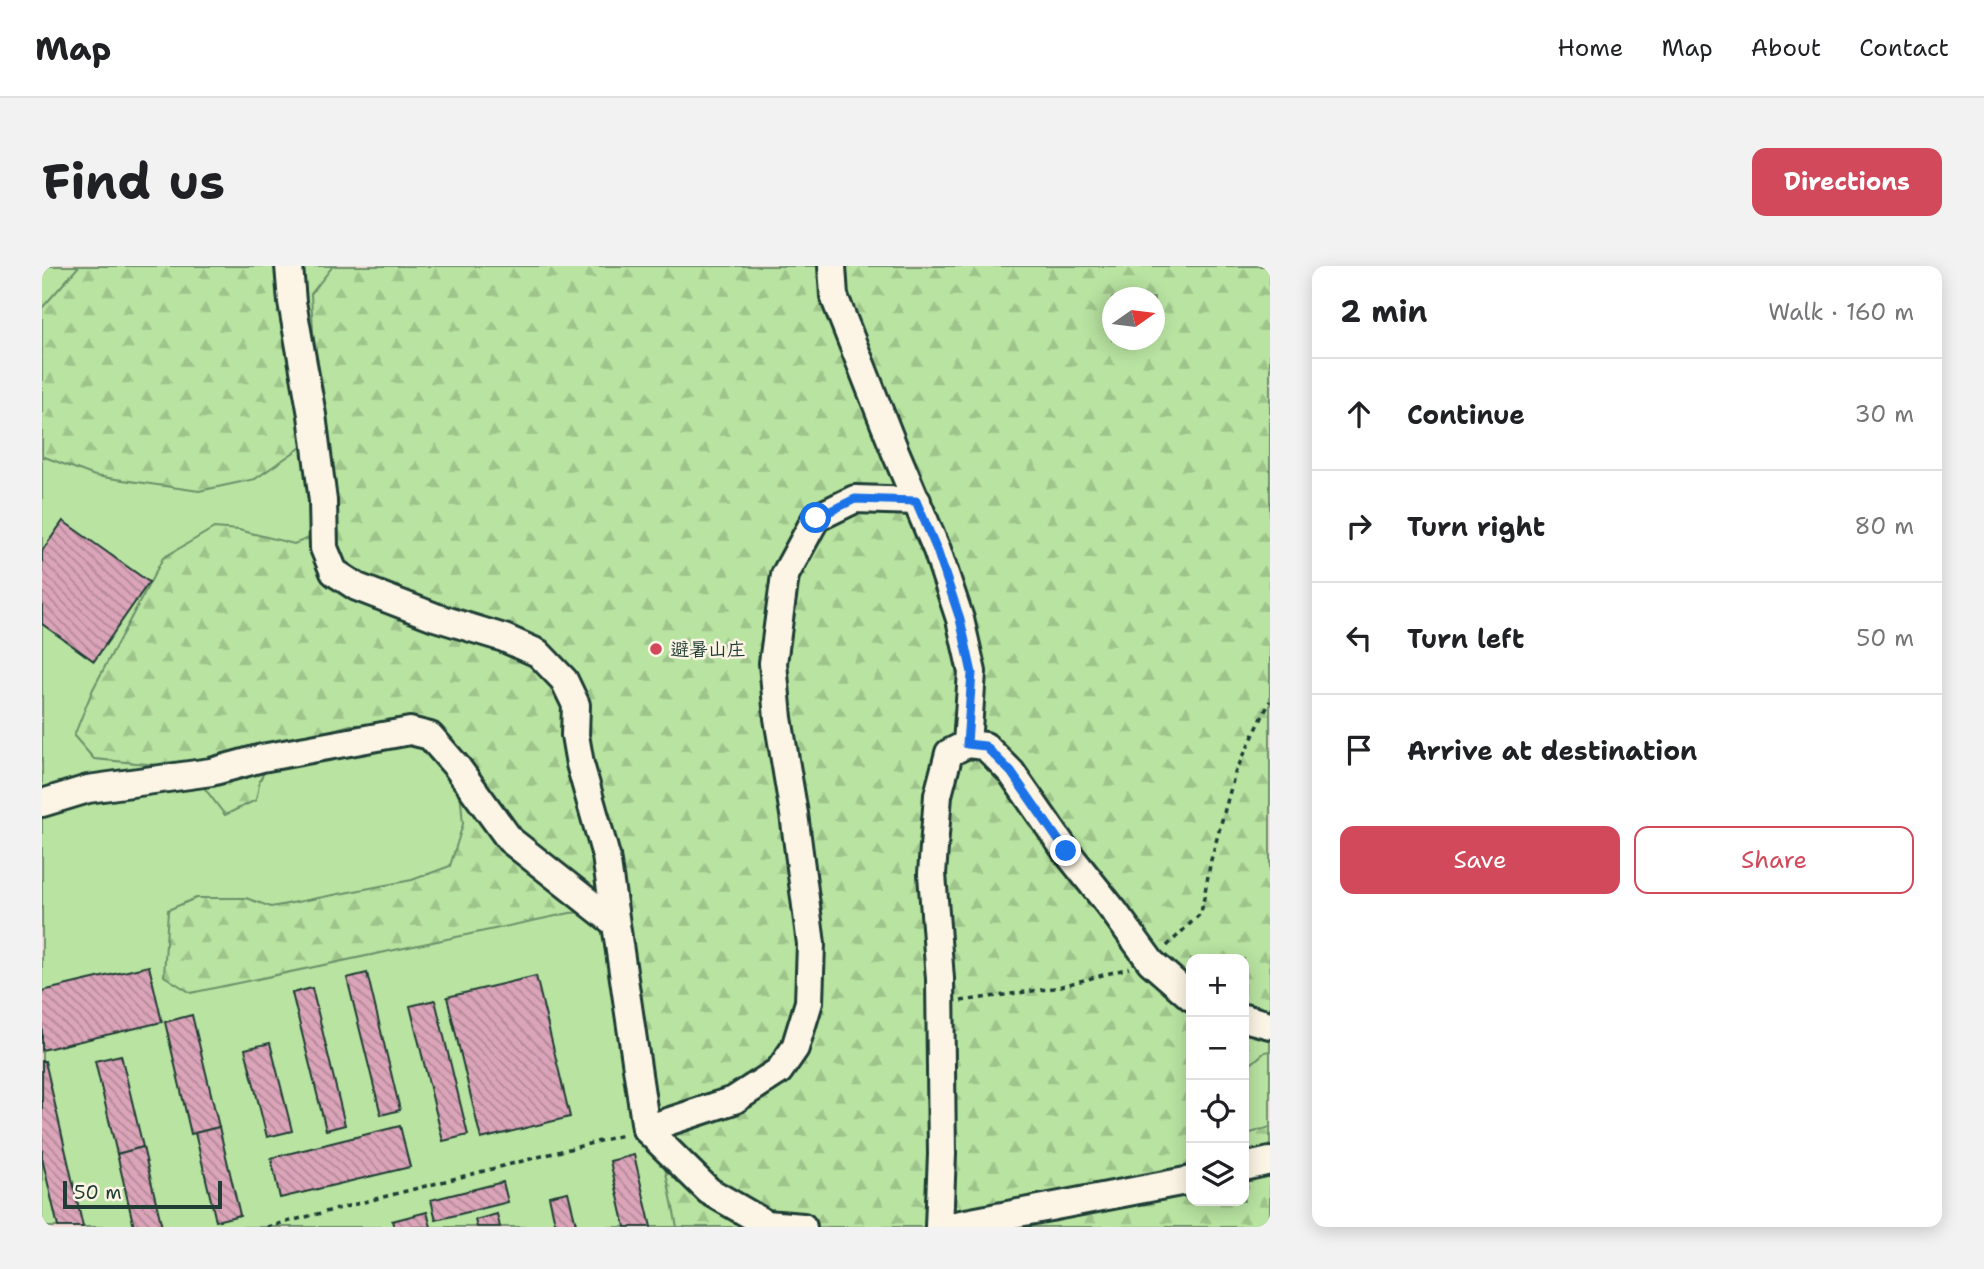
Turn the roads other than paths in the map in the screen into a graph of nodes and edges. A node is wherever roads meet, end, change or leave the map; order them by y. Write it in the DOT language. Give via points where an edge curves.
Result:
graph roads {
  1 [pos="289,266"];
  2 [pos="832,266"];
  3 [pos="916,501"];
  4 [pos="967,744"];
  5 [pos="42,803"];
  6 [pos="615,923"];
  7 [pos="1186,993"];
  8 [pos="1249,1019"];
  9 [pos="1270,1025"];
  10 [pos="646,1129"];
  11 [pos="1270,1161"];
  12 [pos="1249,1166"];
  13 [pos="1186,1181"];
  14 [pos="803,1227"];
  15 [pos="939,1227"];
  16 [pos="945,1227"];
  1 -- 6 [label="lane" via="323,501 324,548 334,572 358,587 538,653 564,680 576,705 580,764 606,856"];
  2 -- 3 [label="lane" via="834,296"];
  3 -- 4 [label="lane" via="960,619 972,673"];
  3 -- 10 [label="lane" via="855,499 816,518 785,575 774,663 811,944 809,1002 795,1048 779,1072 734,1100"];
  4 -- 7 [label="lane" via="985,746 1011,772 1151,962"];
  4 -- 15 [label="lane" via="949,753 938,795 932,874 943,1154"];
  5 -- 6 [label="lane" via="88,789 211,772 410,731 430,736 510,840"];
  6 -- 10 [label="lane"];
  8 -- 9 [label="lane"];
  10 -- 14 [label="lane" via="709,1191 766,1224"];
  11 -- 12 [label="lane"];
  13 -- 16 [label="lane"];
}
